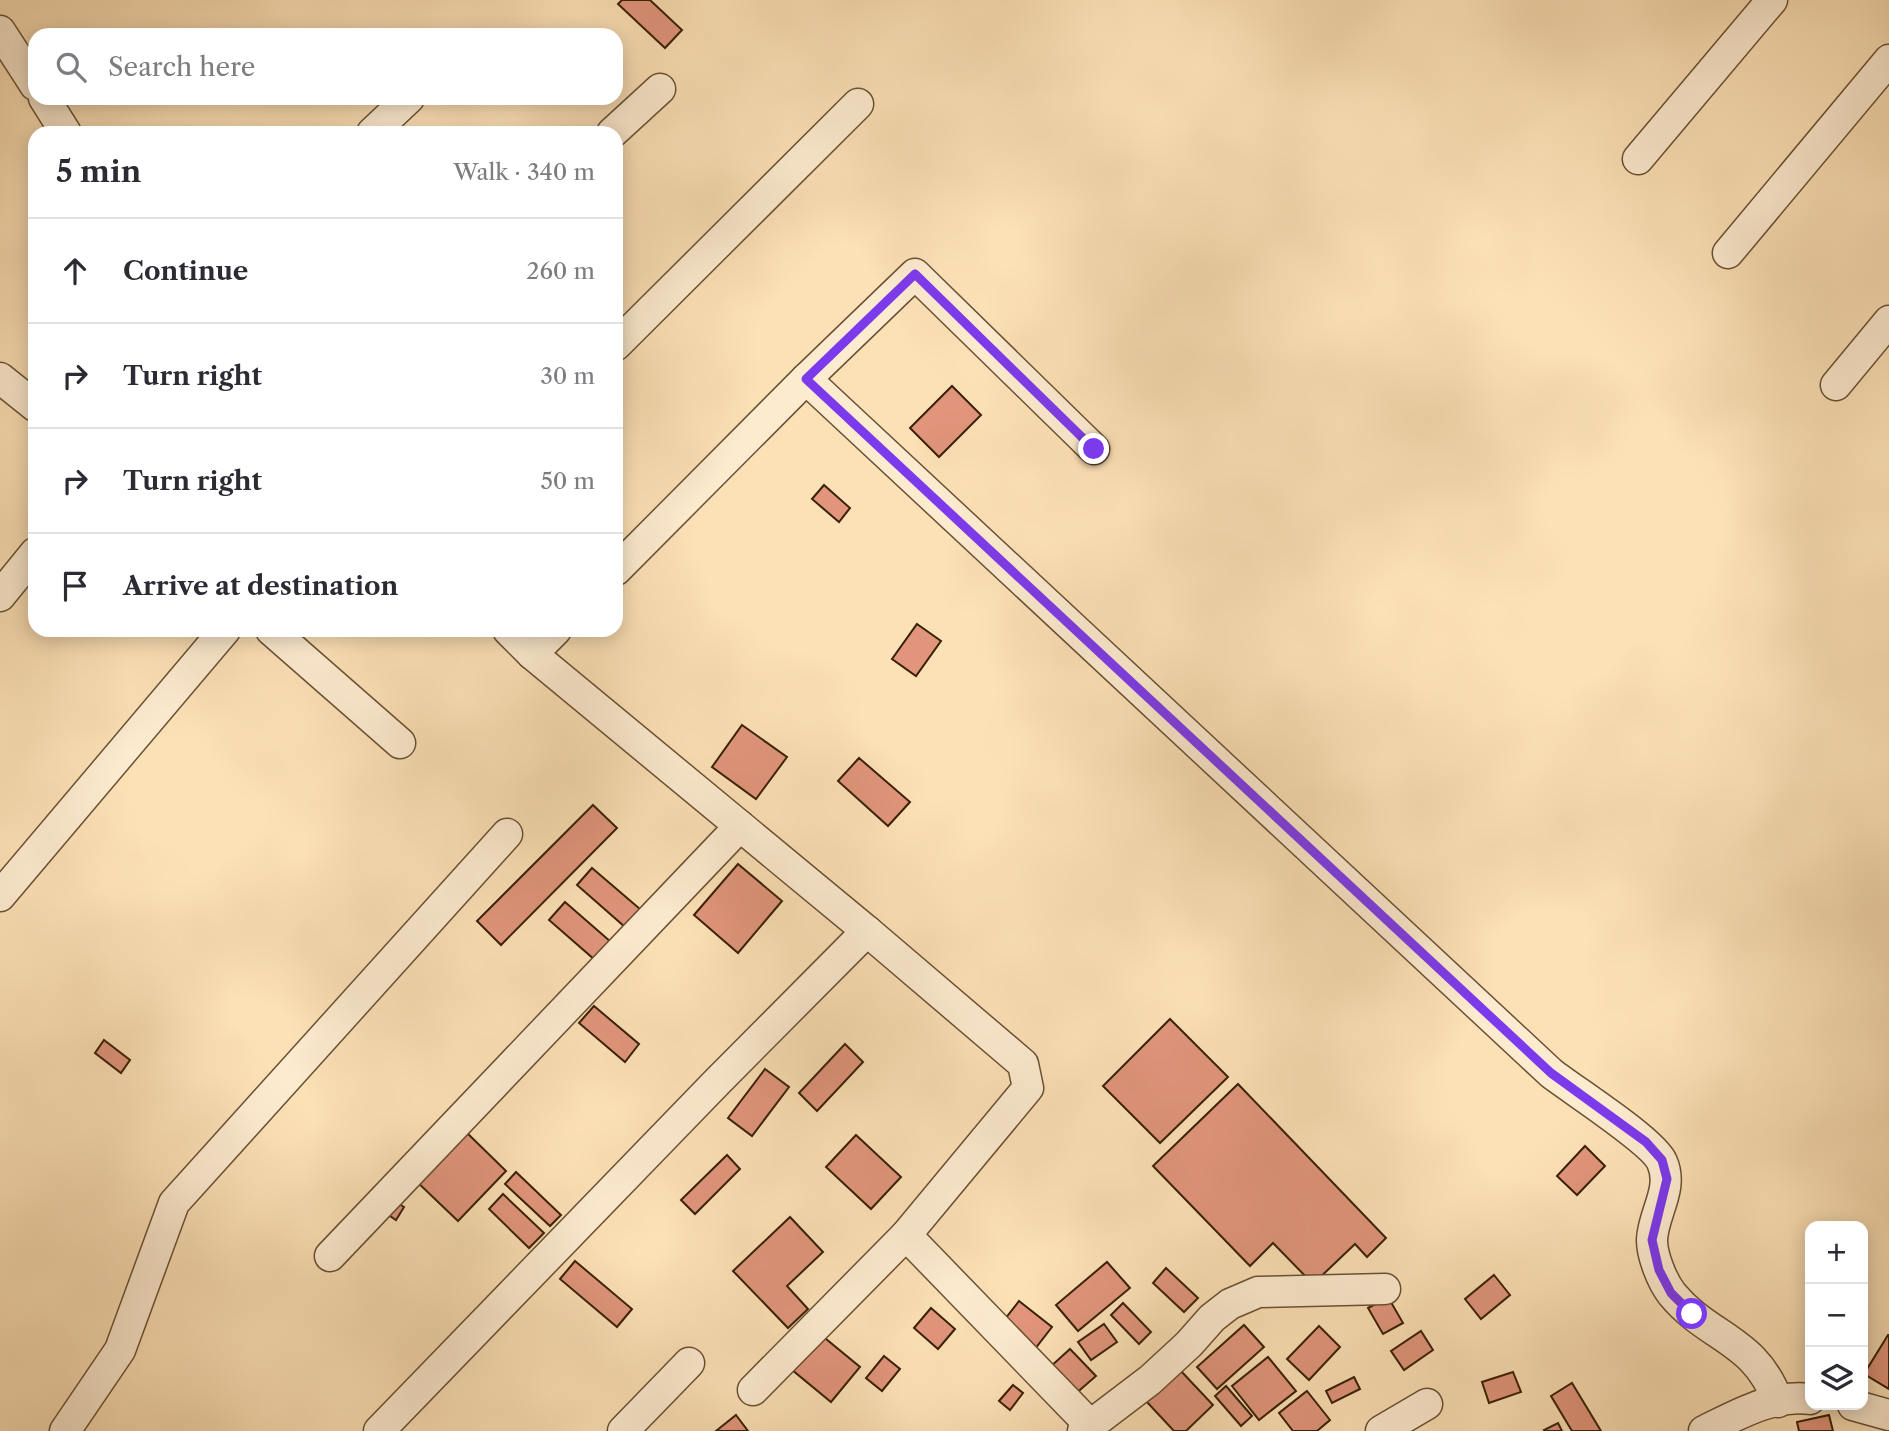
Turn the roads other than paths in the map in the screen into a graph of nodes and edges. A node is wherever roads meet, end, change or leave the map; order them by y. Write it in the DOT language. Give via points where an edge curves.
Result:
graph roads {
  1 [pos="1772,0"];
  2 [pos="0,31"];
  3 [pos="1889,60"];
  4 [pos="28,74"];
  5 [pos="660,89"];
  6 [pos="858,104"];
  7 [pos="48,105"];
  8 [pos="401,105"];
  9 [pos="62,126"];
  10 [pos="379,126"];
  11 [pos="620,126"];
  12 [pos="1638,159"];
  13 [pos="1728,253"];
  14 [pos="1889,321"];
  15 [pos="623,338"];
  16 [pos="0,378"];
  17 [pos="806,379"];
  18 [pos="1836,384"];
  19 [pos="28,400"];
  20 [pos="1094,449"];
  21 [pos="28,562"];
  22 [pos="623,563"];
  23 [pos="0,596"];
  24 [pos="219,637"];
  25 [pos="279,637"];
  26 [pos="515,637"];
  27 [pos="549,637"];
  28 [pos="531,654"];
  29 [pos="400,743"];
  30 [pos="740,826"];
  31 [pos="507,834"];
  32 [pos="0,896"];
  33 [pos="867,931"];
  34 [pos="906,1235"];
  35 [pos="330,1256"];
  36 [pos="1385,1289"];
  37 [pos="689,1363"];
  38 [pos="753,1390"];
  39 [pos="1805,1398"];
  40 [pos="1778,1402"];
  41 [pos="1427,1404"];
  42 [pos="1868,1409"];
  43 [pos="1889,1415"];
  44 [pos="1089,1429"];
  45 [pos="65,1431"];
  46 [pos="379,1431"];
  47 [pos="623,1431"];
  48 [pos="1381,1431"];
  49 [pos="1704,1431"];
  1 -- 12 [label="street"];
  2 -- 4 [label="street"];
  3 -- 13 [label="street"];
  5 -- 11 [label="street"];
  6 -- 15 [label="street"];
  7 -- 9 [label="street"];
  8 -- 10 [label="street"];
  14 -- 18 [label="street"];
  16 -- 19 [label="street"];
  17 -- 20 [label="street" via="915,274"];
  17 -- 22 [label="street"];
  17 -- 40 [label="street" via="1551,1073 1646,1142 1662,1160 1667,1179 1652,1240 1659,1270 1671,1293 1692,1314 1756,1361"];
  21 -- 23 [label="street"];
  24 -- 32 [label="street"];
  25 -- 29 [label="street"];
  26 -- 28 [label="street"];
  27 -- 28 [label="street"];
  28 -- 30 [label="street"];
  30 -- 33 [label="street"];
  30 -- 35 [label="street"];
  31 -- 45 [label="street" via="174,1203 120,1350"];
  33 -- 34 [label="street" via="1023,1064 1028,1088"];
  33 -- 46 [label="street"];
  34 -- 38 [label="street"];
  34 -- 44 [label="street"];
  36 -- 44 [label="street" via="1258,1292 1230,1304 1150,1380"];
  37 -- 47 [label="street"];
  39 -- 40 [label="street"];
  40 -- 49 [label="street" via="1752,1408"];
  41 -- 48 [label="street"];
  42 -- 43 [label="street"];
}
